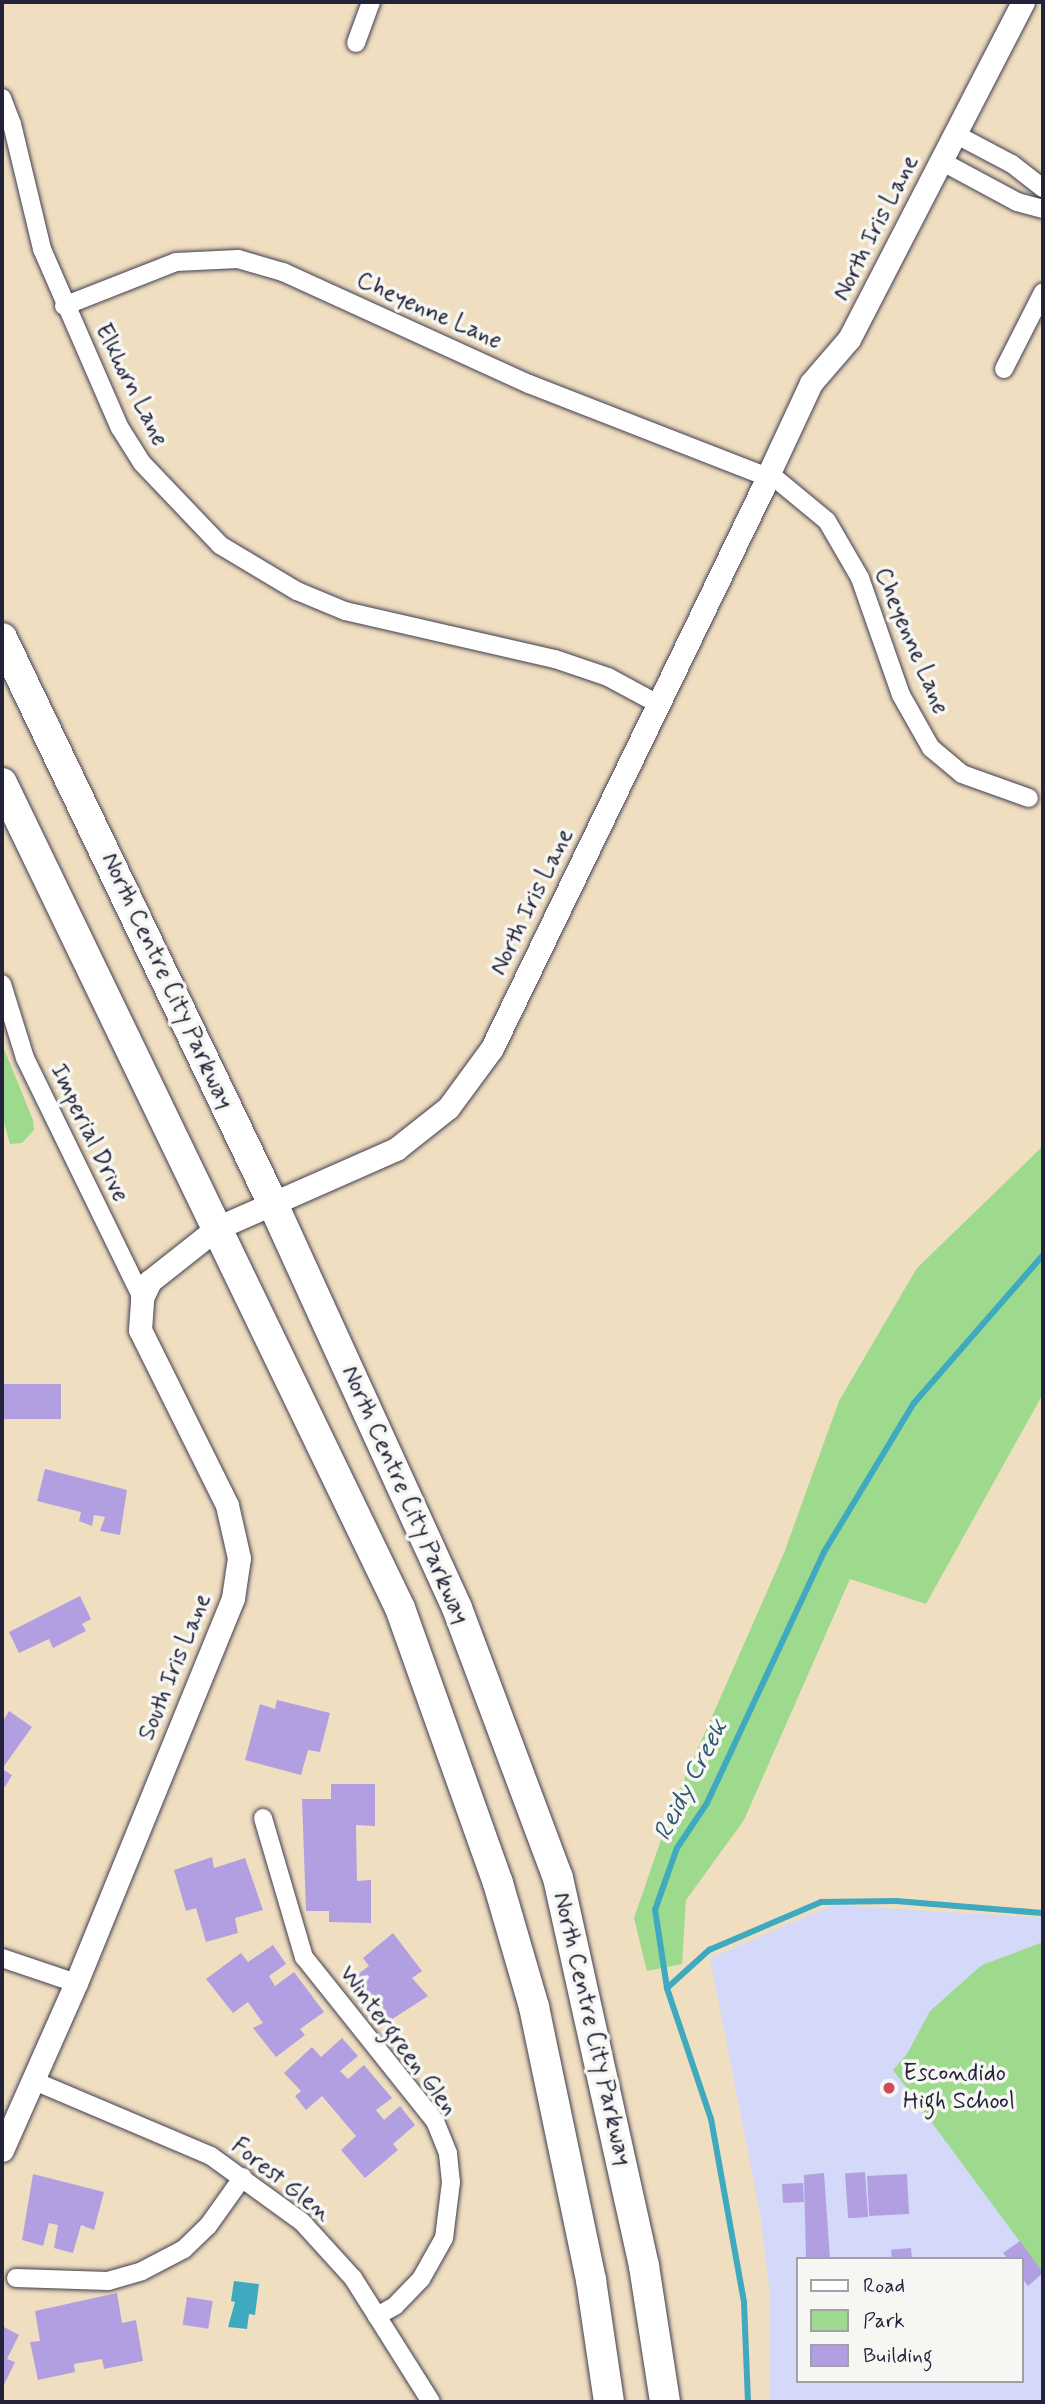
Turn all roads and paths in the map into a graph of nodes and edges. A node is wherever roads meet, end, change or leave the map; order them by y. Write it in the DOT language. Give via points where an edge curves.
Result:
graph roads {
  1 [pos="371,2"];
  2 [pos="1023,2"];
  3 [pos="356,43"];
  4 [pos="2,98"];
  5 [pos="955,134"];
  6 [pos="941,161"];
  7 [pos="1043,188"];
  8 [pos="1043,209"];
  9 [pos="1043,292"];
  10 [pos="64,306"];
  11 [pos="1004,369"];
  12 [pos="768,475"];
  13 [pos="2,638"];
  14 [pos="656,704"];
  15 [pos="2,783"];
  16 [pos="1029,798"];
  17 [pos="2,984"];
  18 [pos="272,1202"];
  19 [pos="218,1228"];
  20 [pos="142,1298"];
  21 [pos="263,1818"];
  22 [pos="2,1958"];
  23 [pos="76,1983"];
  24 [pos="32,2080"];
  25 [pos="2,2150"];
  26 [pos="243,2177"];
  27 [pos="16,2277"];
  28 [pos="377,2316"];
  29 [pos="431,2402"];
  30 [pos="609,2402"];
  31 [pos="665,2402"];
  1 -- 3 [label="street"];
  2 -- 5 [label="street, North Iris Lane"];
  4 -- 10 [label="street, Elkhorn Lane" via="42,249"];
  5 -- 6 [label="street, North Iris Lane"];
  5 -- 7 [label="street" via="1012,164"];
  6 -- 8 [label="street" via="1017,202"];
  6 -- 12 [label="street, North Iris Lane" via="849,339 811,383"];
  9 -- 11 [label="street"];
  10 -- 12 [label="street, Cheyenne Lane" via="176,262 238,259 283,272 529,384"];
  10 -- 14 [label="street, Elkhorn Lane" via="120,428 142,463 220,545 297,591 345,611 555,659 607,677"];
  12 -- 14 [label="street, North Iris Lane"];
  12 -- 16 [label="street, Cheyenne Lane" via="827,521 860,578 901,695 931,748 961,774"];
  13 -- 18 [label="highway, North Centre City Parkway"];
  14 -- 18 [label="street, North Iris Lane" via="492,1048 448,1108 396,1149"];
  15 -- 19 [label="highway, North Centre City Parkway"];
  17 -- 20 [label="street, Imperial Drive" via="25,1058"];
  18 -- 19 [label="street, North Iris Lane"];
  18 -- 31 [label="highway, North Centre City Parkway" via="457,1608 558,1878 644,2266"];
  19 -- 20 [label="street" via="150,1281"];
  19 -- 30 [label="highway, North Centre City Parkway" via="400,1608 498,1883 534,2007 591,2280"];
  20 -- 23 [label="street, South Iris Lane" via="140,1330 227,1505 239,1558 233,1598"];
  21 -- 28 [label="street, Wintergreen Glen" via="304,1957 435,2121 448,2154 451,2182 444,2238 421,2279 395,2306"];
  22 -- 23 [label="street"];
  23 -- 24 [label="street, South Iris Lane"];
  24 -- 25 [label="street, South Iris Lane"];
  24 -- 26 [label="street, Forest Glen" via="212,2156"];
  26 -- 27 [label="street" via="208,2226 184,2249 142,2271 108,2281"];
  26 -- 28 [label="street, Forest Glen" via="302,2222 354,2278"];
  28 -- 29 [label="street, Forest Glen"];
}
